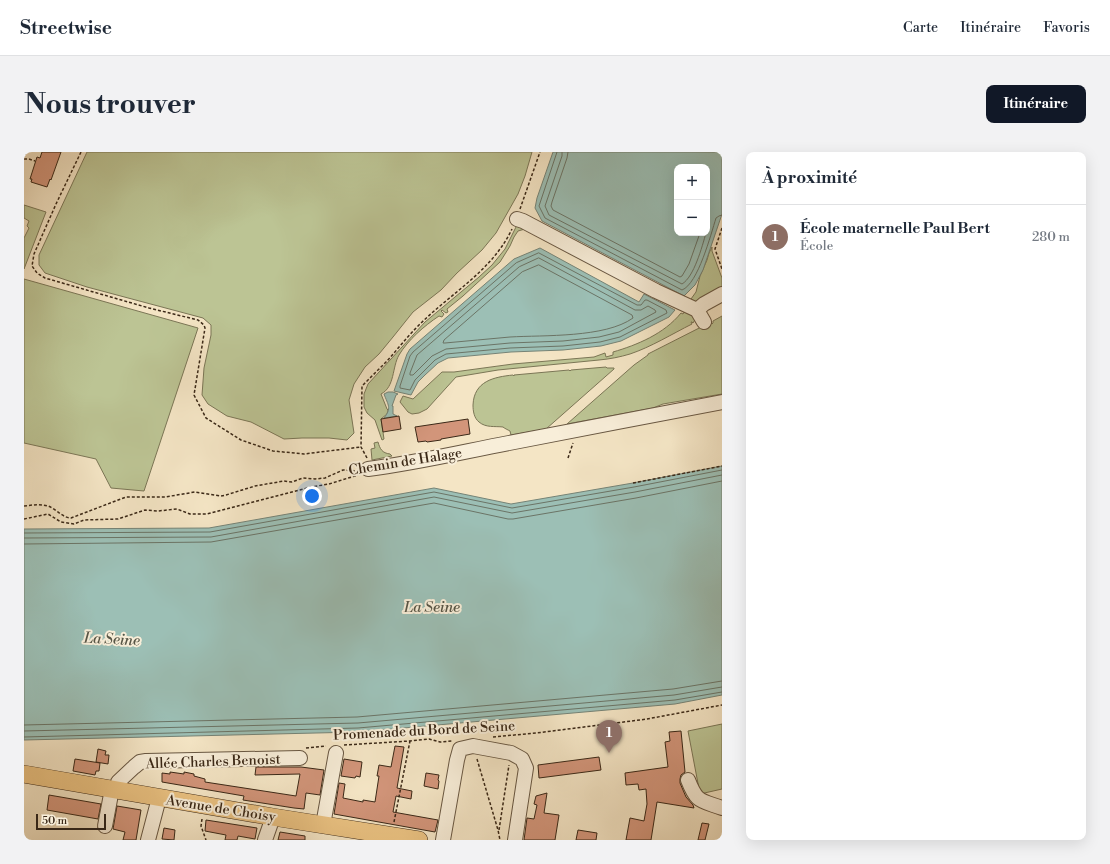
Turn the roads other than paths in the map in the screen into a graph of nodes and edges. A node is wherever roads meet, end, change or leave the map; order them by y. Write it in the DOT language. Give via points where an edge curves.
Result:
graph roads {
  1 [pos="517,219"];
  2 [pos="722,294"];
  3 [pos="722,402"];
  4 [pos="368,465"];
  5 [pos="336,748"];
  6 [pos="299,758"];
  7 [pos="24,774"];
  8 [pos="688,780"];
  9 [pos="115,789"];
  10 [pos="158,798"];
  11 [pos="722,808"];
  12 [pos="273,817"];
  13 [pos="323,825"];
  14 [pos="105,826"];
  15 [pos="370,836"];
  16 [pos="148,840"];
  17 [pos="266,840"];
  18 [pos="419,840"];
  19 [pos="443,840"];
  20 [pos="515,840"];
  1 -- 2 [label="street" via="701,316 704,304"];
  3 -- 4 [label="street, Chemin de Halage" via="428,460"];
  5 -- 13 [label="street"];
  6 -- 9 [label="street, Allée Charles Benoist" via="140,762 118,782"];
  7 -- 9 [label="main road, Avenue de Choisy"];
  8 -- 11 [label="street" via="694,794 702,801"];
  9 -- 10 [label="main road, Avenue de Choisy"];
  9 -- 14 [label="street, Allée Charles Benoist"];
  10 -- 12 [label="main road, Avenue de Choisy"];
  10 -- 16 [label="street"];
  12 -- 13 [label="main road, Avenue de Choisy"];
  12 -- 17 [label="street"];
  13 -- 15 [label="main road, Avenue de Choisy"];
  15 -- 18 [label="main road, Avenue de Choisy"];
  19 -- 20 [label="street" via="460,749 473,746 511,753 522,759 526,768"];
}
